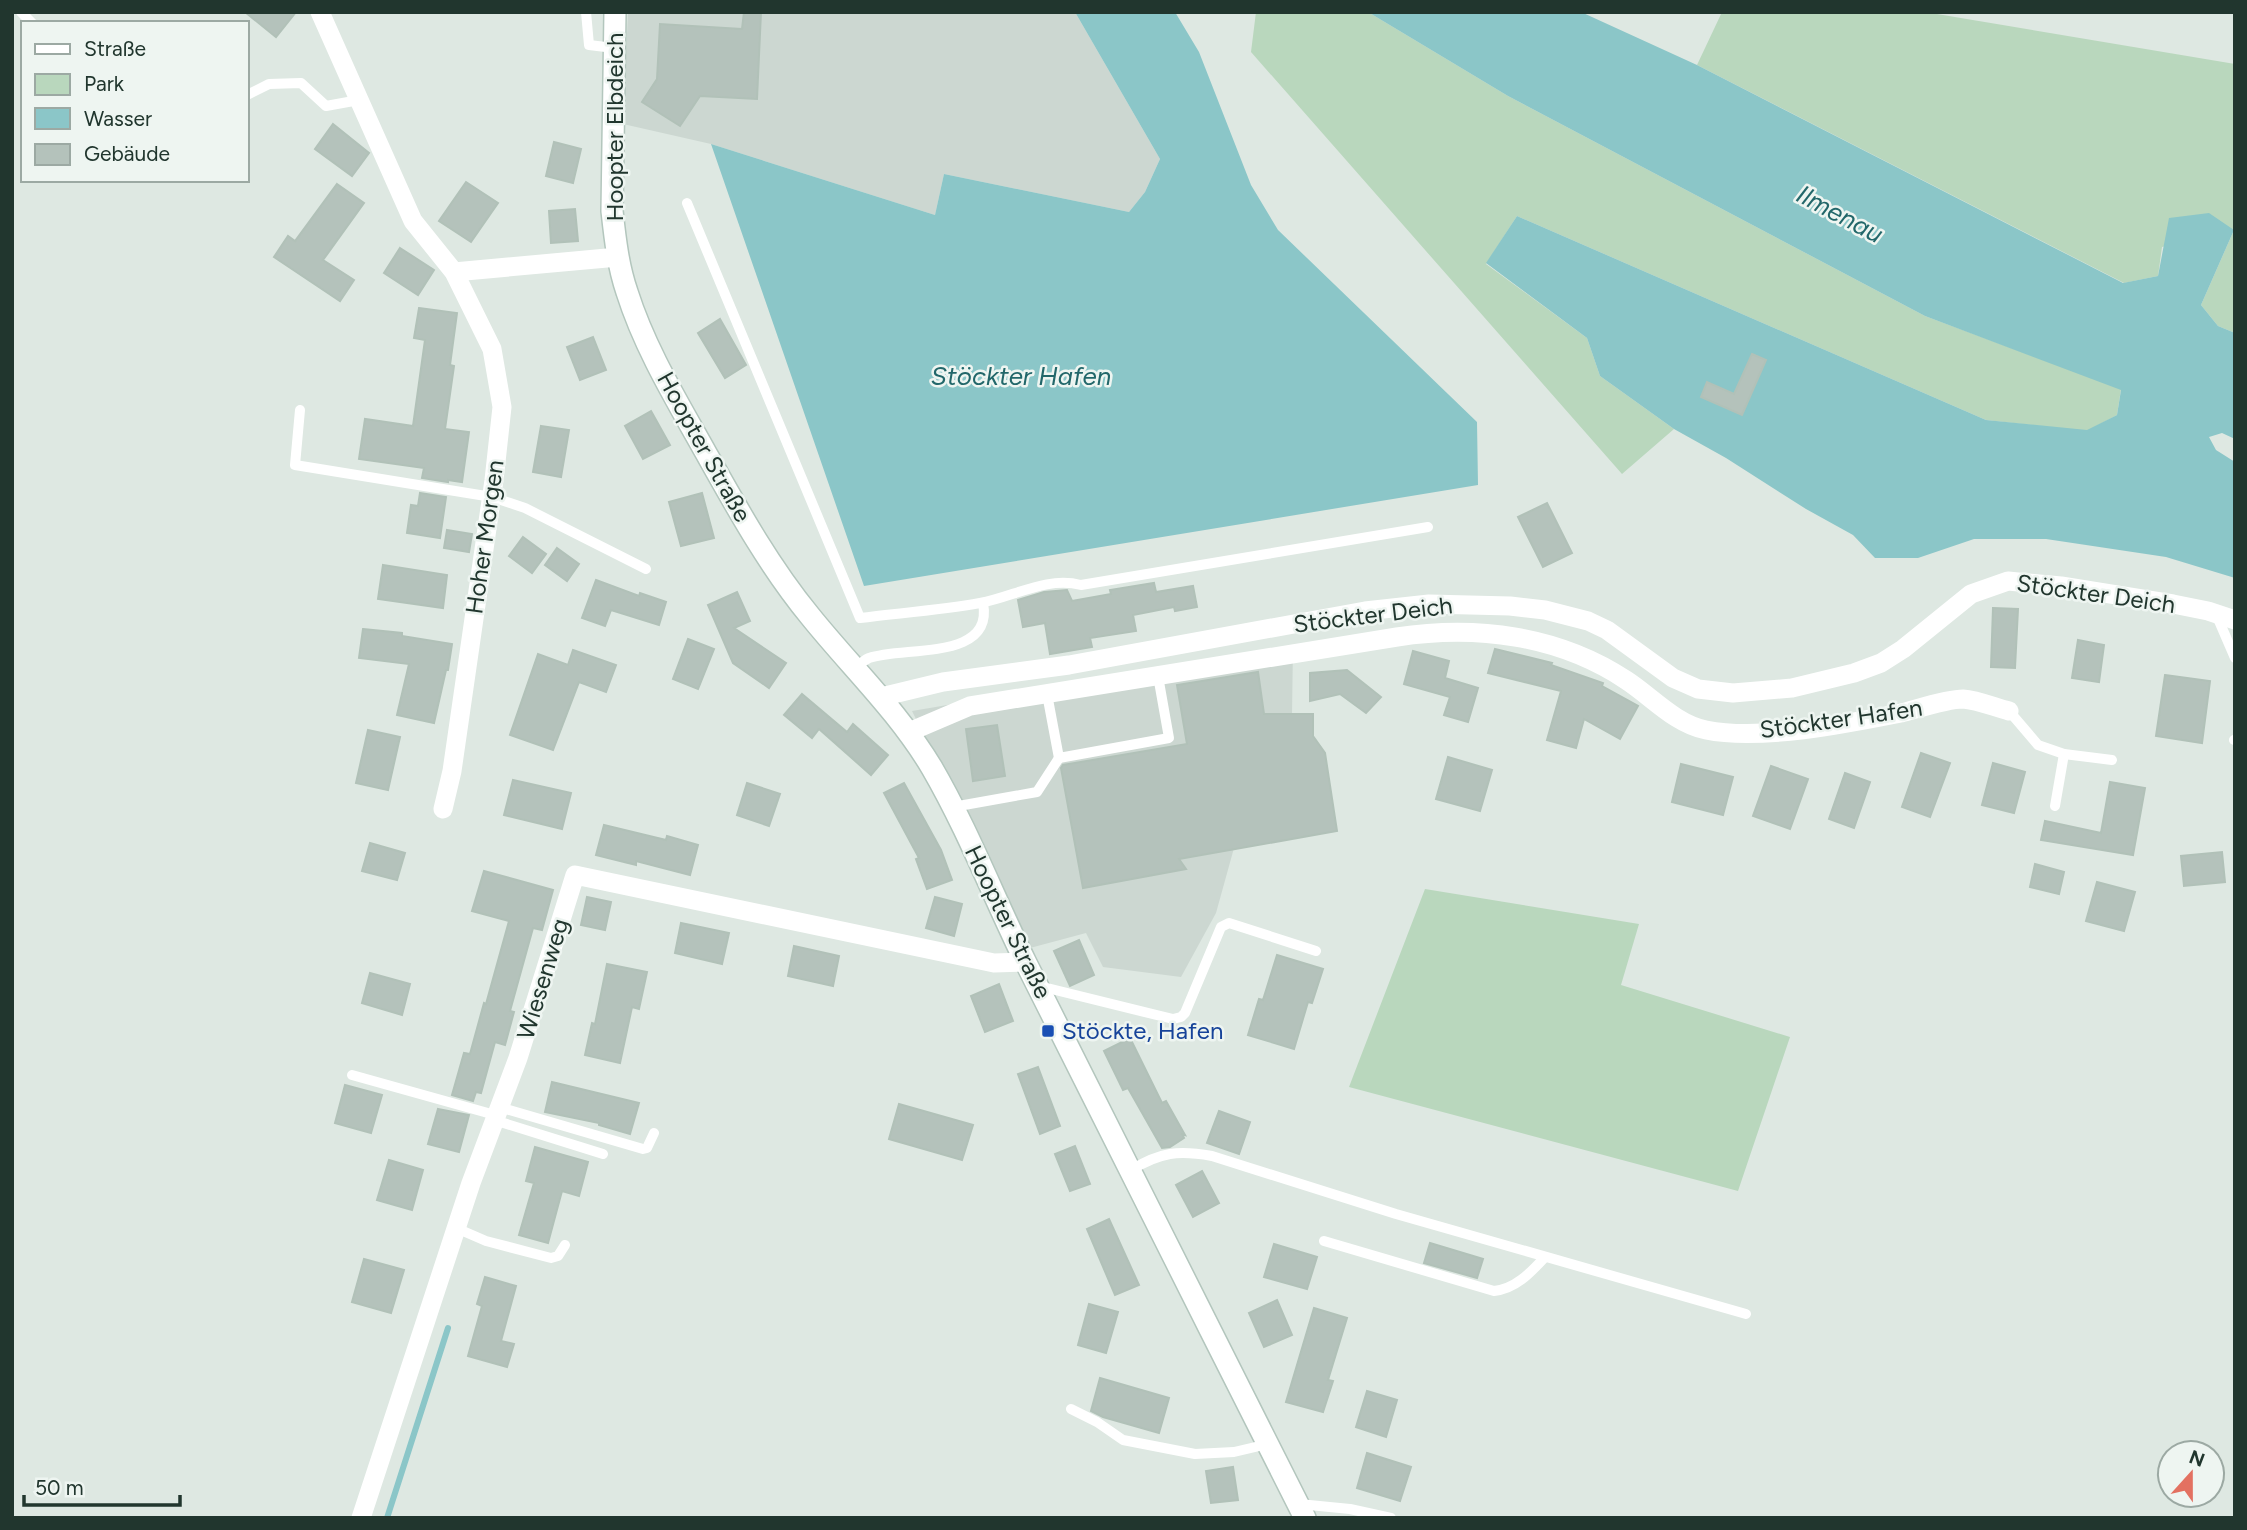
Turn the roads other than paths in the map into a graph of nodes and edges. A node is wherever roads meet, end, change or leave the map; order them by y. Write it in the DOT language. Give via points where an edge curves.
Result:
graph roads {
  1 [pos="320,12"];
  2 [pos="586,12"];
  3 [pos="615,12"];
  4 [pos="615,48"];
  5 [pos="248,94"];
  6 [pos="359,100"];
  7 [pos="687,203"];
  8 [pos="618,257"];
  9 [pos="454,272"];
  10 [pos="656,360"];
  11 [pos="300,410"];
  12 [pos="492,497"];
  13 [pos="1428,527"];
  14 [pos="646,569"];
  15 [pos="983,603"];
  16 [pos="2225,616"];
  17 [pos="2235,658"];
  18 [pos="856,668"];
  19 [pos="1158,676"];
  20 [pos="1047,694"];
  21 [pos="881,697"];
  22 [pos="2009,710"];
  23 [pos="909,732"];
  24 [pos="2064,754"];
  25 [pos="1059,758"];
  26 [pos="2112,760"];
  27 [pos="2055,806"];
  28 [pos="953,807"];
  29 [pos="443,809"];
  30 [pos="1315,951"];
  31 [pos="1026,962"];
  32 [pos="1038,986"];
  33 [pos="352,1075"];
  34 [pos="496,1114"];
  35 [pos="654,1133"];
  36 [pos="603,1154"];
  37 [pos="1131,1170"];
  38 [pos="456,1228"];
  39 [pos="1324,1241"];
  40 [pos="565,1245"];
  41 [pos="1545,1257"];
  42 [pos="1746,1314"];
  43 [pos="1071,1409"];
  44 [pos="1269,1444"];
  45 [pos="1302,1511"];
  46 [pos="361,1518"];
  47 [pos="1391,1518"];
  1 -- 6 [label="street, Hoher Morgen"];
  2 -- 4 [label="lane" via="589,45"];
  3 -- 4 [label="street, Hoopter Elbdeich"];
  4 -- 8 [label="street, Hoopter Elbdeich" via="611,186"];
  5 -- 6 [label="lane" via="269,84 301,83 326,106"];
  6 -- 9 [label="street, Hoher Morgen" via="413,221"];
  7 -- 15 [label="lane" via="860,618"];
  8 -- 9 [label="street"];
  8 -- 10 [label="street, Hoopter Elbdeich" via="626,290"];
  9 -- 12 [label="street, Hoher Morgen" via="492,349 502,407"];
  10 -- 18 [label="street, Hoopter Straße" via="777,574"];
  11 -- 12 [label="lane" via="295,465"];
  12 -- 14 [label="lane" via="526,508"];
  12 -- 29 [label="street, Hoher Morgen" via="453,771"];
  13 -- 15 [label="lane" via="1081,585 1067,582"];
  15 -- 18 [label="lane" via="982,626 971,640 866,659"];
  16 -- 17 [label="lane"];
  16 -- 21 [label="street, Stöckter Deich" via="2062,586 2008,581 1971,594 1881,663 1811,684 1733,693 1687,684 1588,621 1510,606 1429,604 943,682"];
  18 -- 21 [label="street, Hoopter Straße"];
  19 -- 20 [label="street, Stöckter Hafen"];
  19 -- 22 [label="street, Stöckter Hafen" via="1397,636 1459,631 1512,636 1568,650 1626,680 1680,720 1704,730 1774,732 1852,722 1962,699"];
  19 -- 25 [label="lane" via="1169,738"];
  20 -- 23 [label="street, Stöckter Hafen" via="970,706"];
  20 -- 25 [label="lane"];
  21 -- 23 [label="street, Hoopter Straße"];
  22 -- 24 [label="lane" via="2038,745"];
  23 -- 28 [label="street, Hoopter Straße"];
  24 -- 26 [label="lane"];
  24 -- 27 [label="lane"];
  25 -- 28 [label="lane" via="1037,792"];
  28 -- 31 [label="street, Hoopter Straße"];
  30 -- 32 [label="lane" via="1229,923 1222,927 1185,1013 1173,1019"];
  31 -- 32 [label="street, Hoopter Straße"];
  31 -- 34 [label="street, Wiesenweg" via="994,962 575,875"];
  32 -- 37 [label="street, Hoopter Straße"];
  33 -- 34 [label="lane"];
  34 -- 35 [label="lane" via="643,1149"];
  34 -- 36 [label="lane"];
  34 -- 38 [label="street, Wiesenweg"];
  37 -- 41 [label="lane" via="1152,1157 1186,1151 1212,1156"];
  37 -- 44 [label="street, Hoopter Straße"];
  38 -- 40 [label="lane" via="551,1258"];
  38 -- 46 [label="street, Wiesenweg"];
  39 -- 41 [label="lane" via="1494,1291 1526,1277"];
  41 -- 42 [label="lane"];
  43 -- 44 [label="lane" via="1123,1440 1195,1454"];
  44 -- 45 [label="street, Hoopter Straße"];
  45 -- 47 [label="lane" via="1350,1509"];
}
